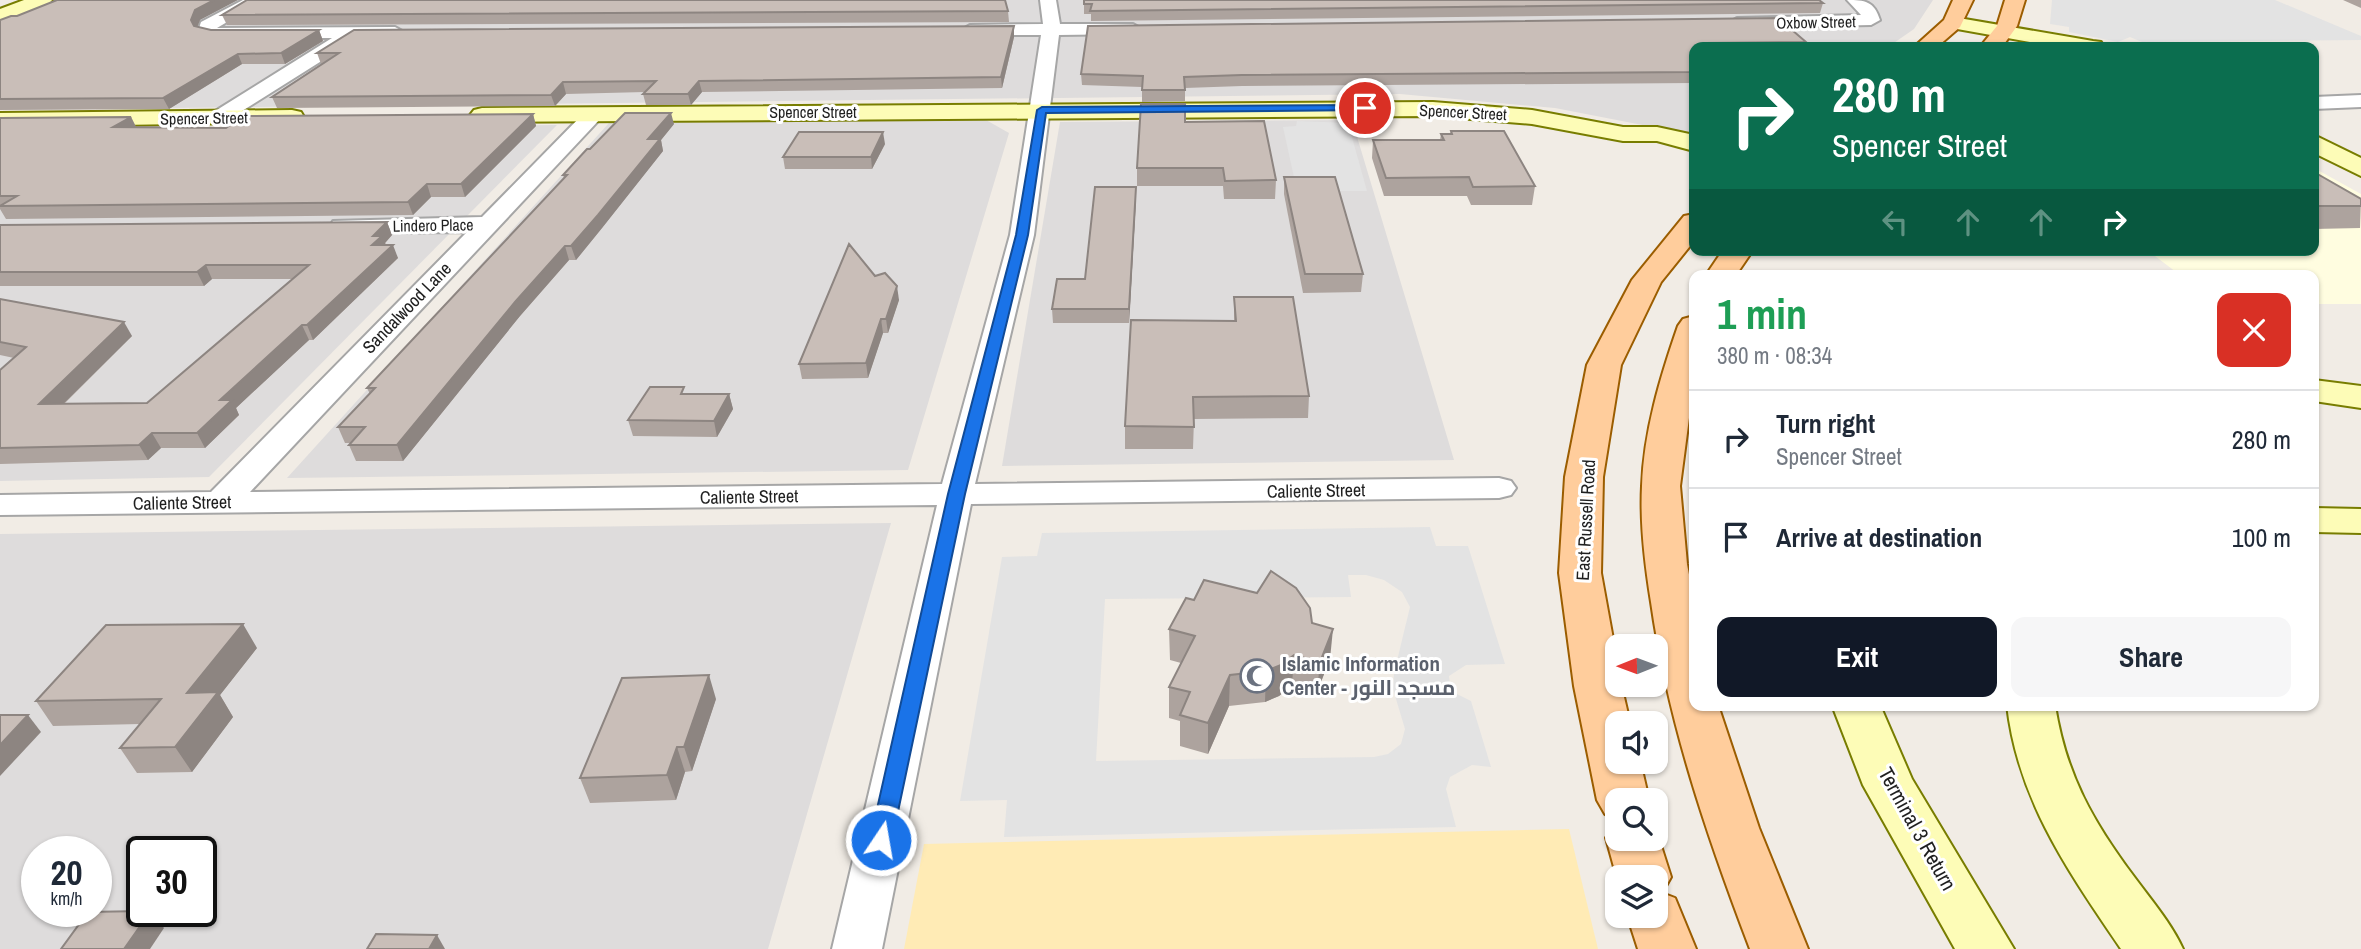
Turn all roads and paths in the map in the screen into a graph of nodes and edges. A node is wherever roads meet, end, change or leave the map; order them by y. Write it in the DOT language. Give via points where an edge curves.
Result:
graph roads {
  1 [pos="42,0"];
  2 [pos="256,0"];
  3 [pos="1855,0"];
  4 [pos="1964,0"];
  5 [pos="2015,0"];
  6 [pos="1050,15"];
  7 [pos="0,16"];
  8 [pos="1719,23"];
  9 [pos="1949,27"];
  10 [pos="1146,29"];
  11 [pos="954,30"];
  12 [pos="354,32"];
  13 [pos="410,32"];
  14 [pos="1997,39"];
  15 [pos="1930,42"];
  16 [pos="2033,42"];
  17 [pos="2361,101"];
  18 [pos="2319,103"];
  19 [pos="1042,110"];
  20 [pos="594,114"];
  21 [pos="455,115"];
  22 [pos="316,116"];
  23 [pos="219,117"];
  24 [pos="0,120"];
  25 [pos="2319,123"];
  26 [pos="1623,134"];
  27 [pos="1689,142"];
  28 [pos="2361,144"];
  29 [pos="2319,146"];
  30 [pos="1689,159"];
  31 [pos="2361,168"];
  32 [pos="489,224"];
  33 [pos="323,226"];
  34 [pos="1689,228"];
  35 [pos="1689,341"];
  36 [pos="2319,392"];
  37 [pos="2361,397"];
  38 [pos="1499,488"];
  39 [pos="956,494"];
  40 [pos="220,503"];
  41 [pos="0,505"];
  42 [pos="2319,520"];
  43 [pos="2361,521"];
  44 [pos="1689,685"];
  45 [pos="1696,711"];
  46 [pos="1858,711"];
  47 [pos="2032,711"];
  48 [pos="1620,788"];
  49 [pos="1660,928"];
  50 [pos="857,949"];
  51 [pos="1667,949"];
  52 [pos="1779,949"];
  53 [pos="1985,949"];
  54 [pos="2154,949"];
  1 -- 7 [label="street"];
  2 -- 12 [label="street" via="215,19 206,31"];
  3 -- 8 [label="street, Oxbow Street" via="1868,10 1871,20"];
  4 -- 9 [label="main road"];
  5 -- 14 [label="main road" via="2013,13"];
  6 -- 10 [label="street"];
  6 -- 11 [label="street"];
  6 -- 19 [label="street"];
  9 -- 14 [label="street"];
  9 -- 15 [label="main road"];
  12 -- 13 [label="street"];
  12 -- 23 [label="street"];
  14 -- 16 [label="street"];
  17 -- 18 [label="street"];
  19 -- 20 [label="street, Spencer Street"];
  19 -- 26 [label="street, Spencer Street" via="1433,109 1532,117"];
  19 -- 39 [label="street" via="1022,235"];
  20 -- 21 [label="street, Spencer Street"];
  20 -- 32 [label="street, Sandalwood Lane"];
  22 -- 23 [label="street, Spencer Street"];
  23 -- 24 [label="street, Spencer Street"];
  25 -- 28 [label="street"];
  26 -- 27 [label="street, Spencer Street" via="1657,134"];
  26 -- 30 [label="street, Spencer Street" via="1638,145"];
  29 -- 31 [label="street"];
  32 -- 33 [label="street, Lindero Place"];
  32 -- 40 [label="street, Sandalwood Lane"];
  34 -- 48 [label="main road, East Russell Road" via="1647,280 1604,365 1584,477 1580,573"];
  35 -- 44 [label="main road" via="1673,391 1661,486 1666,564"];
  36 -- 37 [label="street"];
  38 -- 39 [label="street, Caliente Street"];
  39 -- 40 [label="street, Caliente Street"];
  39 -- 50 [label="street"];
  40 -- 41 [label="street, Caliente Street"];
  42 -- 43 [label="street"];
  45 -- 52 [label="main road" via="1709,764"];
  46 -- 53 [label="street, Terminal 3 Return" via="1889,785"];
  47 -- 54 [label="street" via="2046,773 2076,838"];
  49 -- 51 [label="main road"];
}
